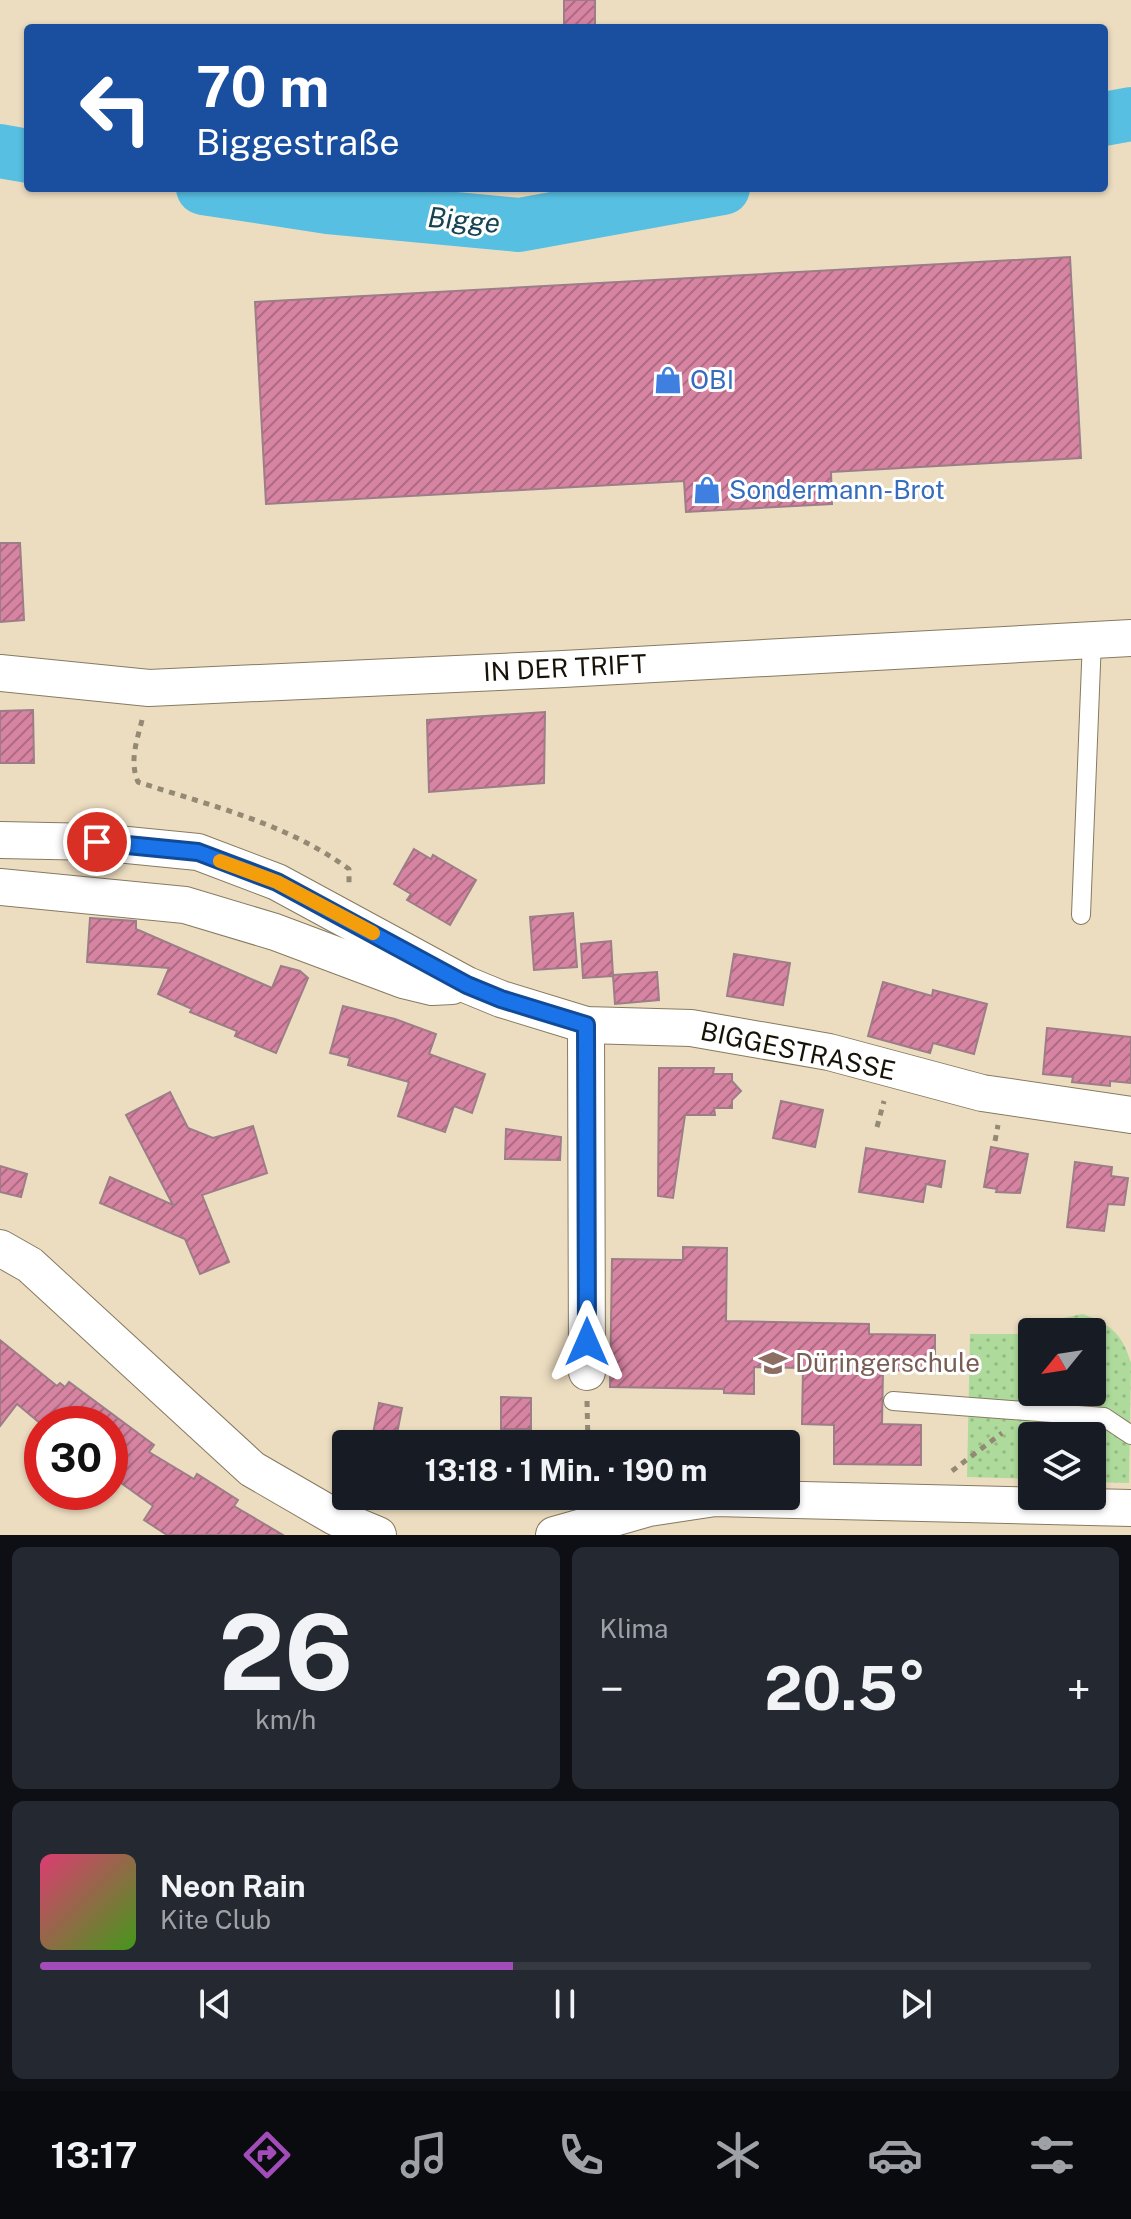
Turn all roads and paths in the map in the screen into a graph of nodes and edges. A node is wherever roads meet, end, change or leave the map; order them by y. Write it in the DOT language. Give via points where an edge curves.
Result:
graph roads {
  1 [pos="1131,638"];
  2 [pos="1092,640"];
  3 [pos="0,673"];
  4 [pos="149,688"];
  5 [pos="0,840"];
  6 [pos="0,887"];
  7 [pos="341,915"];
  8 [pos="1081,915"];
  9 [pos="467,985"];
  10 [pos="586,1025"];
  11 [pos="1131,1115"];
  12 [pos="0,1248"];
  13 [pos="587,1372"];
  14 [pos="893,1401"];
  15 [pos="1030,1412"];
  16 [pos="588,1430"];
  17 [pos="1131,1435"];
  18 [pos="910,1503"];
  19 [pos="1131,1508"];
  20 [pos="378,1535"];
  21 [pos="554,1535"];
  1 -- 2 [label="street, IN DER TRIFT"];
  2 -- 4 [label="street, IN DER TRIFT"];
  2 -- 8 [label="lane"];
  3 -- 4 [label="street, IN DER TRIFT"];
  4 -- 7 [label="path" via="133,760 138,782 223,807 321,849 349,869"];
  5 -- 7 [label="street, BIGGESTRASSE" via="198,852 277,882"];
  6 -- 9 [label="street, BIGGESTRASSE" via="185,905 403,980 432,987"];
  7 -- 9 [label="street, BIGGESTRASSE"];
  9 -- 10 [label="street, BIGGESTRASSE"];
  10 -- 11 [label="street, BIGGESTRASSE" via="691,1028 829,1052 982,1093"];
  10 -- 13 [label="street"];
  12 -- 20 [label="street" via="30,1265 252,1469 335,1517"];
  13 -- 16 [label="path"];
  14 -- 15 [label="lane"];
  15 -- 17 [label="lane" via="1104,1417"];
  15 -- 18 [label="path"];
  18 -- 19 [label="street"];
  18 -- 21 [label="street" via="715,1498 649,1508"];
}
